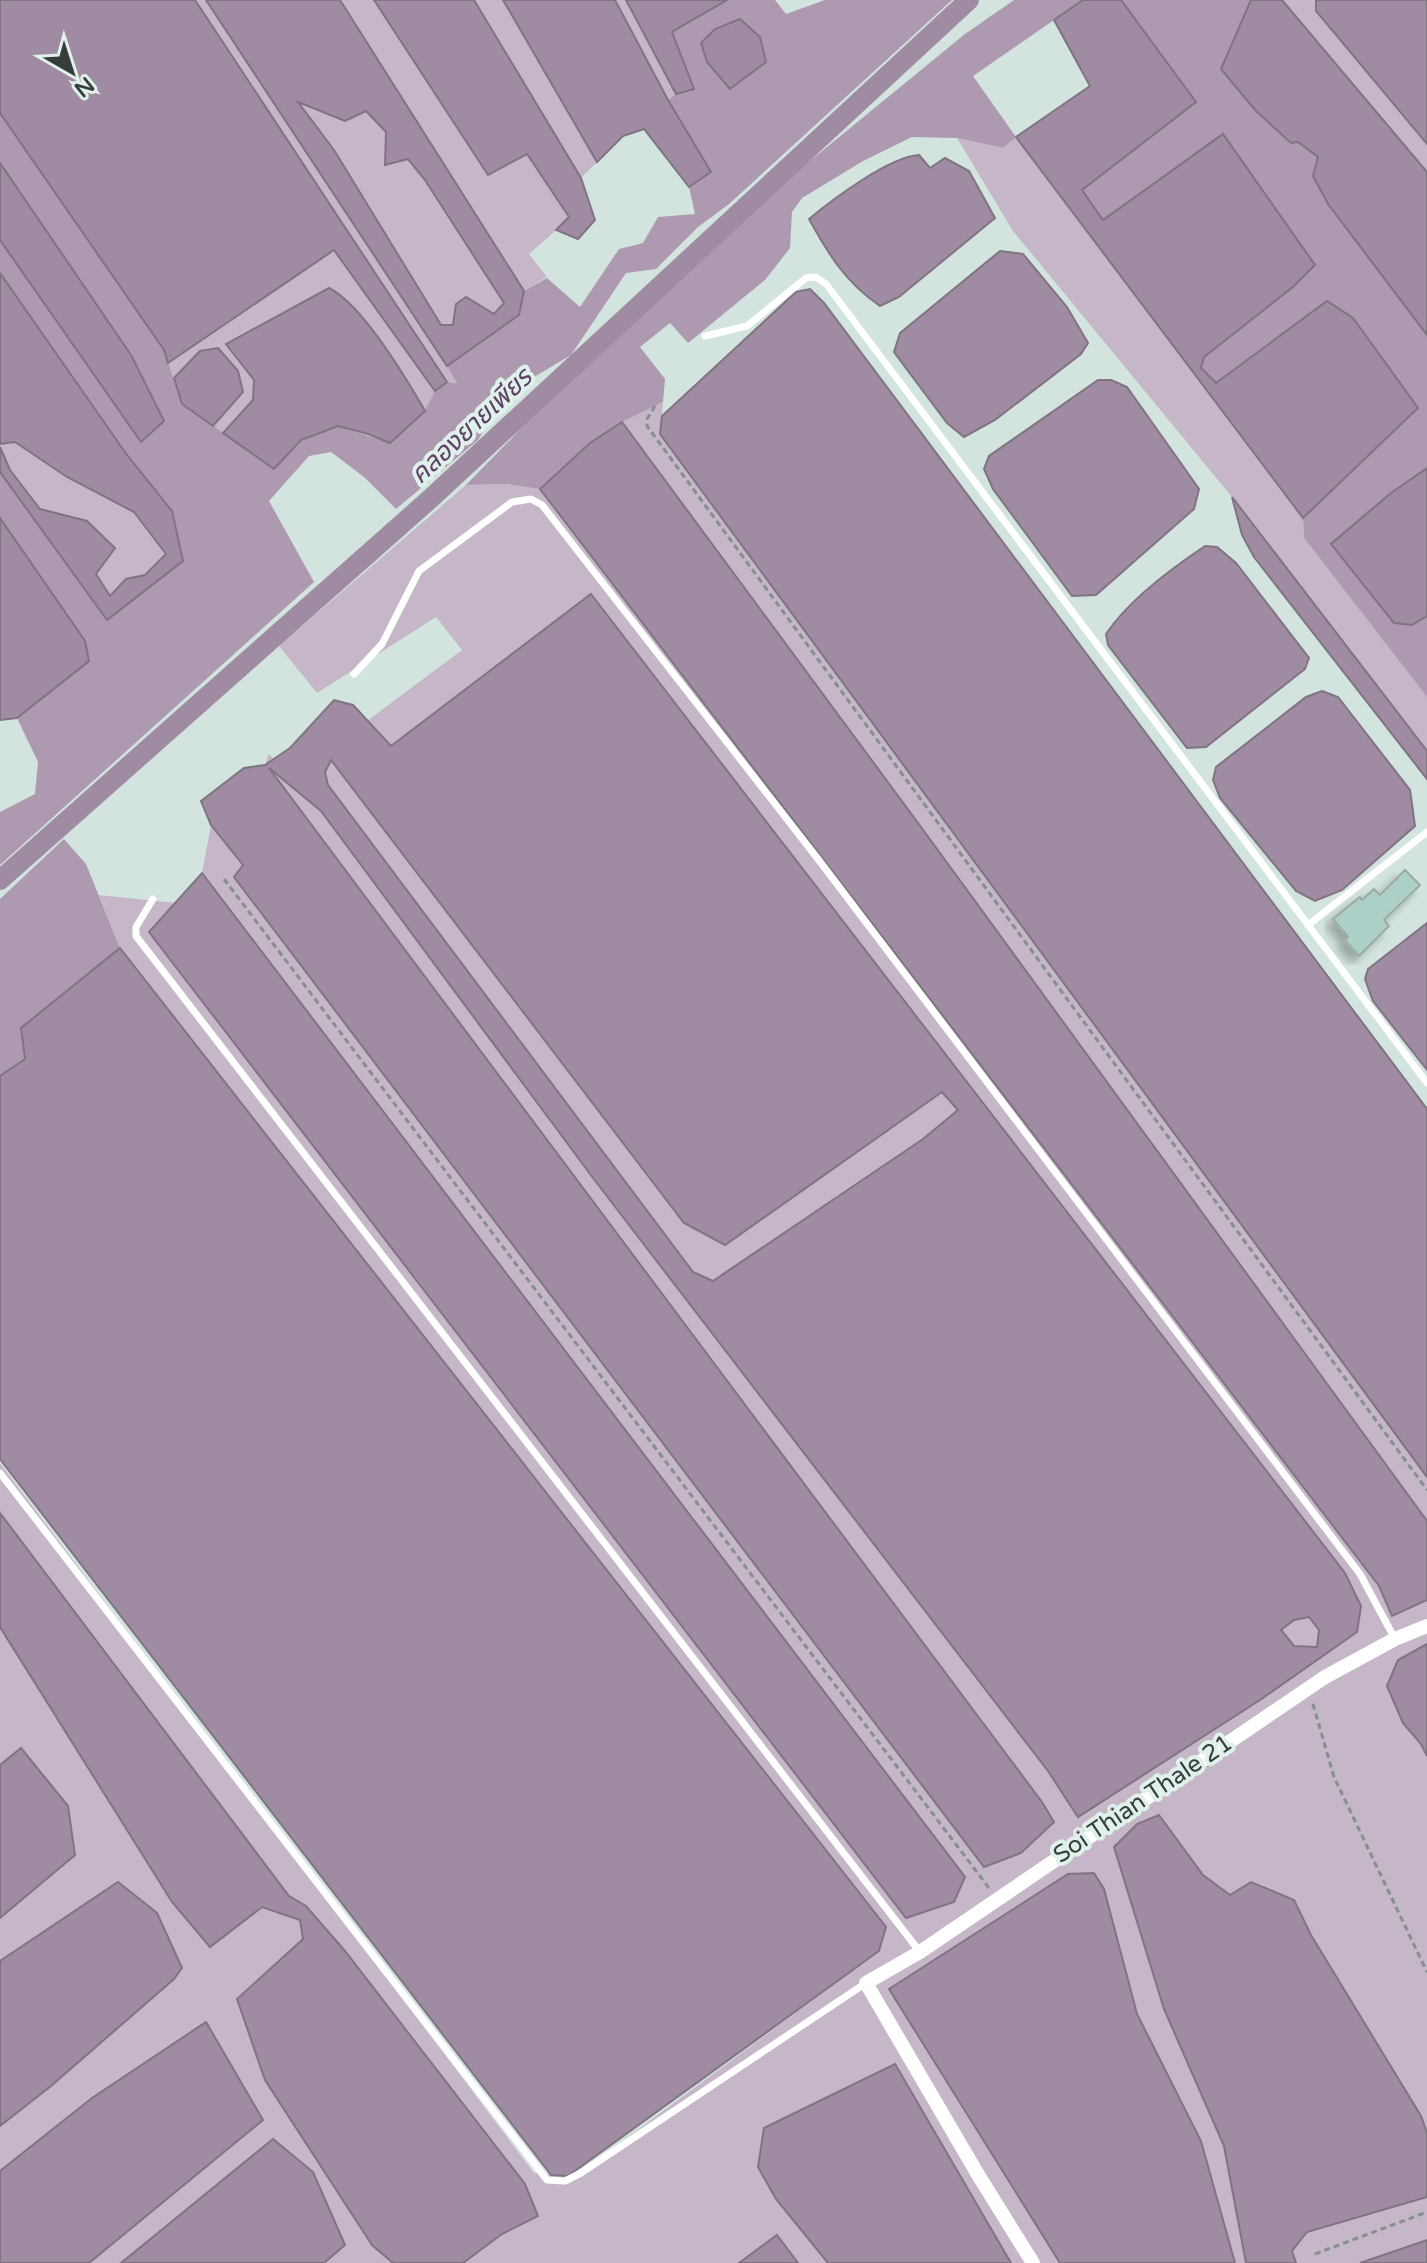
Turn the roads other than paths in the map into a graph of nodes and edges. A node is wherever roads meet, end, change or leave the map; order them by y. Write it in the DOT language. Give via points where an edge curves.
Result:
graph roads {
  1 [pos="705,336"];
  2 [pos="354,674"];
  3 [pos="1427,832"];
  4 [pos="153,899"];
  5 [pos="1308,925"];
  6 [pos="1427,1083"];
  7 [pos="0,1473"];
  8 [pos="1427,1626"];
  9 [pos="1395,1639"];
  10 [pos="920,1952"];
  11 [pos="866,1983"];
  12 [pos="1033,2263"];
  1 -- 5 [label="lane" via="747,326 806,278 826,284"];
  2 -- 9 [label="lane" via="382,644 409,586 425,565 512,502 531,499 542,505 818,859 1360,1574"];
  3 -- 5 [label="lane"];
  4 -- 10 [label="lane" via="136,936"];
  5 -- 6 [label="lane"];
  7 -- 11 [label="lane" via="547,2180 565,2181 581,2173"];
  8 -- 9 [label="street, Soi Thian Thale 21"];
  9 -- 10 [label="street, Soi Thian Thale 21" via="1309,1689"];
  10 -- 11 [label="street, Soi Thian Thale 21"];
  11 -- 12 [label="street"];
}
